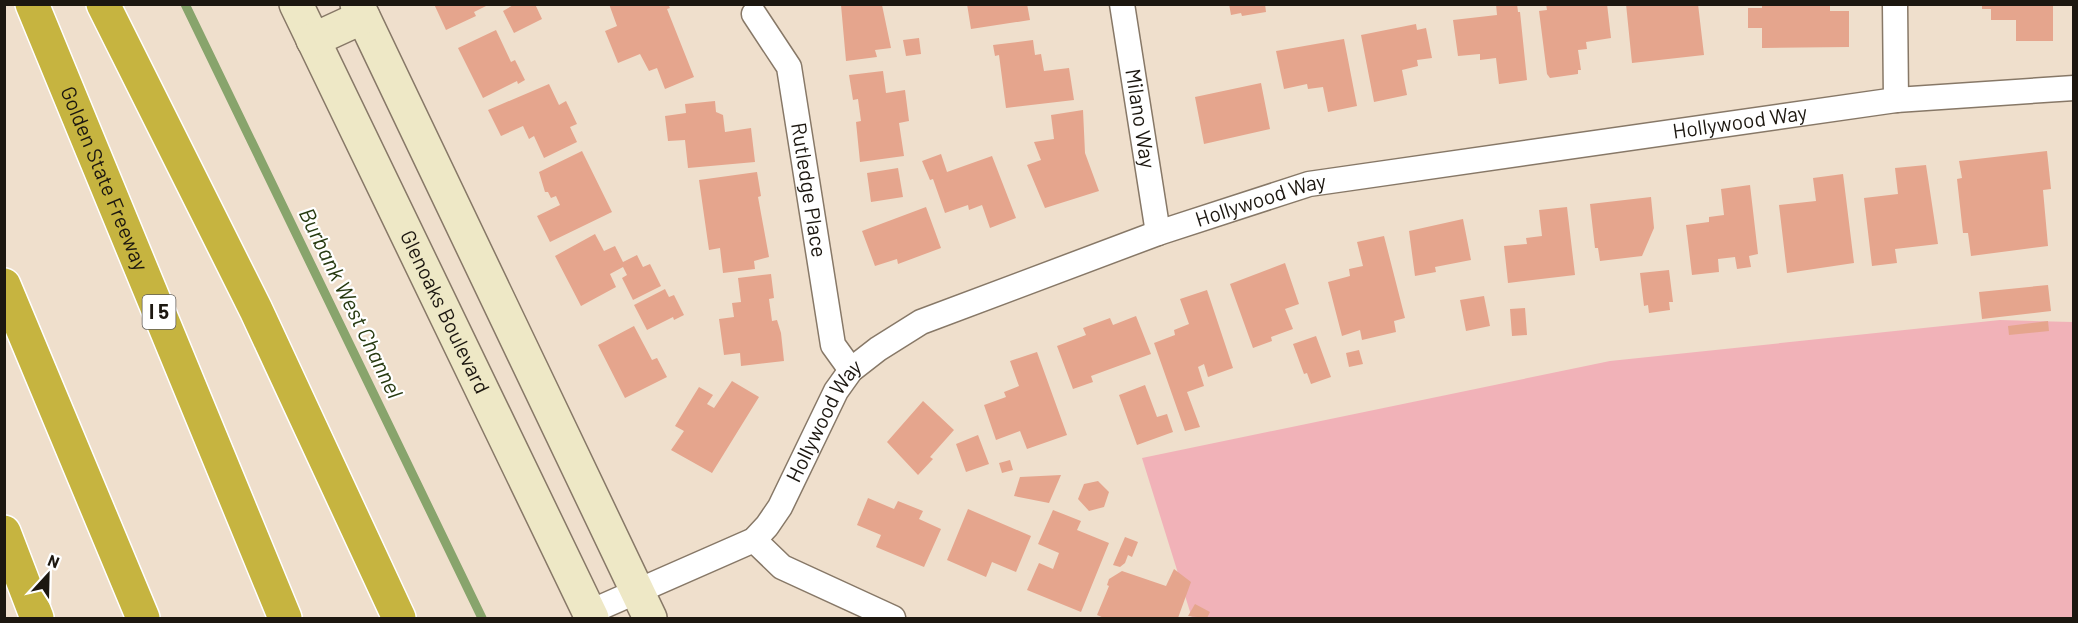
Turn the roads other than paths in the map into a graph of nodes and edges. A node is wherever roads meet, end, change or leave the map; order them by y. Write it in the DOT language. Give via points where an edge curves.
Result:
graph roads {
  1 [pos="32,4"];
  2 [pos="103,4"];
  3 [pos="296,4"];
  4 [pos="1122,4"];
  5 [pos="1895,4"];
  6 [pos="360,11"];
  7 [pos="754,14"];
  8 [pos="313,40"];
  9 [pos="2073,88"];
  10 [pos="1896,100"];
  11 [pos="1158,233"];
  12 [pos="4,285"];
  13 [pos="852,370"];
  14 [pos="4,532"];
  15 [pos="754,540"];
  16 [pos="644,605"];
  17 [pos="591,615"];
  18 [pos="37,618"];
  19 [pos="143,618"];
  20 [pos="285,618"];
  21 [pos="399,618"];
  22 [pos="893,618"];
  1 -- 20 [label="highway, Golden State Freeway / I 5"];
  2 -- 21 [label="highway" via="256,310"];
  3 -- 8 [label="main road, Glenoaks Boulevard"];
  4 -- 11 [label="street, Milano Way"];
  5 -- 10 [label="street"];
  6 -- 8 [label="main road"];
  6 -- 16 [label="main road"];
  7 -- 13 [label="street, Rutledge Place" via="789,67 833,345"];
  8 -- 17 [label="main road, Glenoaks Boulevard"];
  9 -- 10 [label="street, Hollywood Way"];
  10 -- 11 [label="street, Hollywood Way" via="1309,184"];
  11 -- 13 [label="street, Hollywood Way" via="921,322"];
  12 -- 19 [label="highway"];
  13 -- 15 [label="street, Hollywood Way" via="823,413 780,507"];
  14 -- 18 [label="highway"];
  15 -- 16 [label="street, Hollywood Way"];
  15 -- 22 [label="street" via="782,567"];
  16 -- 17 [label="street, Hollywood Way"];
}
